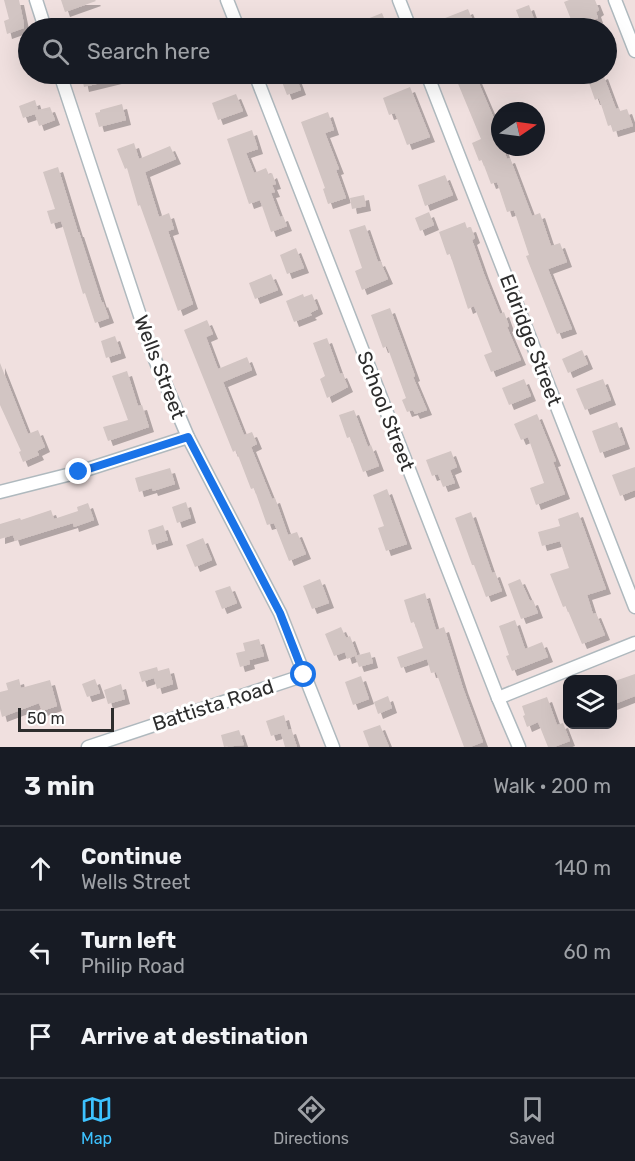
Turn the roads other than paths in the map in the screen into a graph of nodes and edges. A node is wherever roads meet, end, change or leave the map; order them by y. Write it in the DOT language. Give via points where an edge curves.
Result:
graph roads {
  1 [pos="36,0"];
  2 [pos="227,0"];
  3 [pos="399,0"];
  4 [pos="615,0"];
  5 [pos="42,18"];
  6 [pos="234,18"];
  7 [pos="406,18"];
  8 [pos="635,51"];
  9 [pos="63,84"];
  10 [pos="259,84"];
  11 [pos="431,84"];
  12 [pos="188,437"];
  13 [pos="0,492"];
  14 [pos="635,608"];
  15 [pos="635,643"];
  16 [pos="304,675"];
  17 [pos="498,698"];
  18 [pos="88,747"];
  19 [pos="333,747"];
  20 [pos="519,747"];
  1 -- 5 [label="street"];
  2 -- 6 [label="street"];
  3 -- 7 [label="street"];
  4 -- 8 [label="street"];
  9 -- 12 [label="street, Wells Street" via="153,355"];
  10 -- 17 [label="street, School Street"];
  11 -- 14 [label="street, Eldridge Street"];
  12 -- 13 [label="street"];
  12 -- 16 [label="street, Wells Street" via="280,613"];
  15 -- 17 [label="street"];
  16 -- 18 [label="street, Battista Road"];
  16 -- 19 [label="street, Wells Street"];
  17 -- 20 [label="street, School Street"];
}
